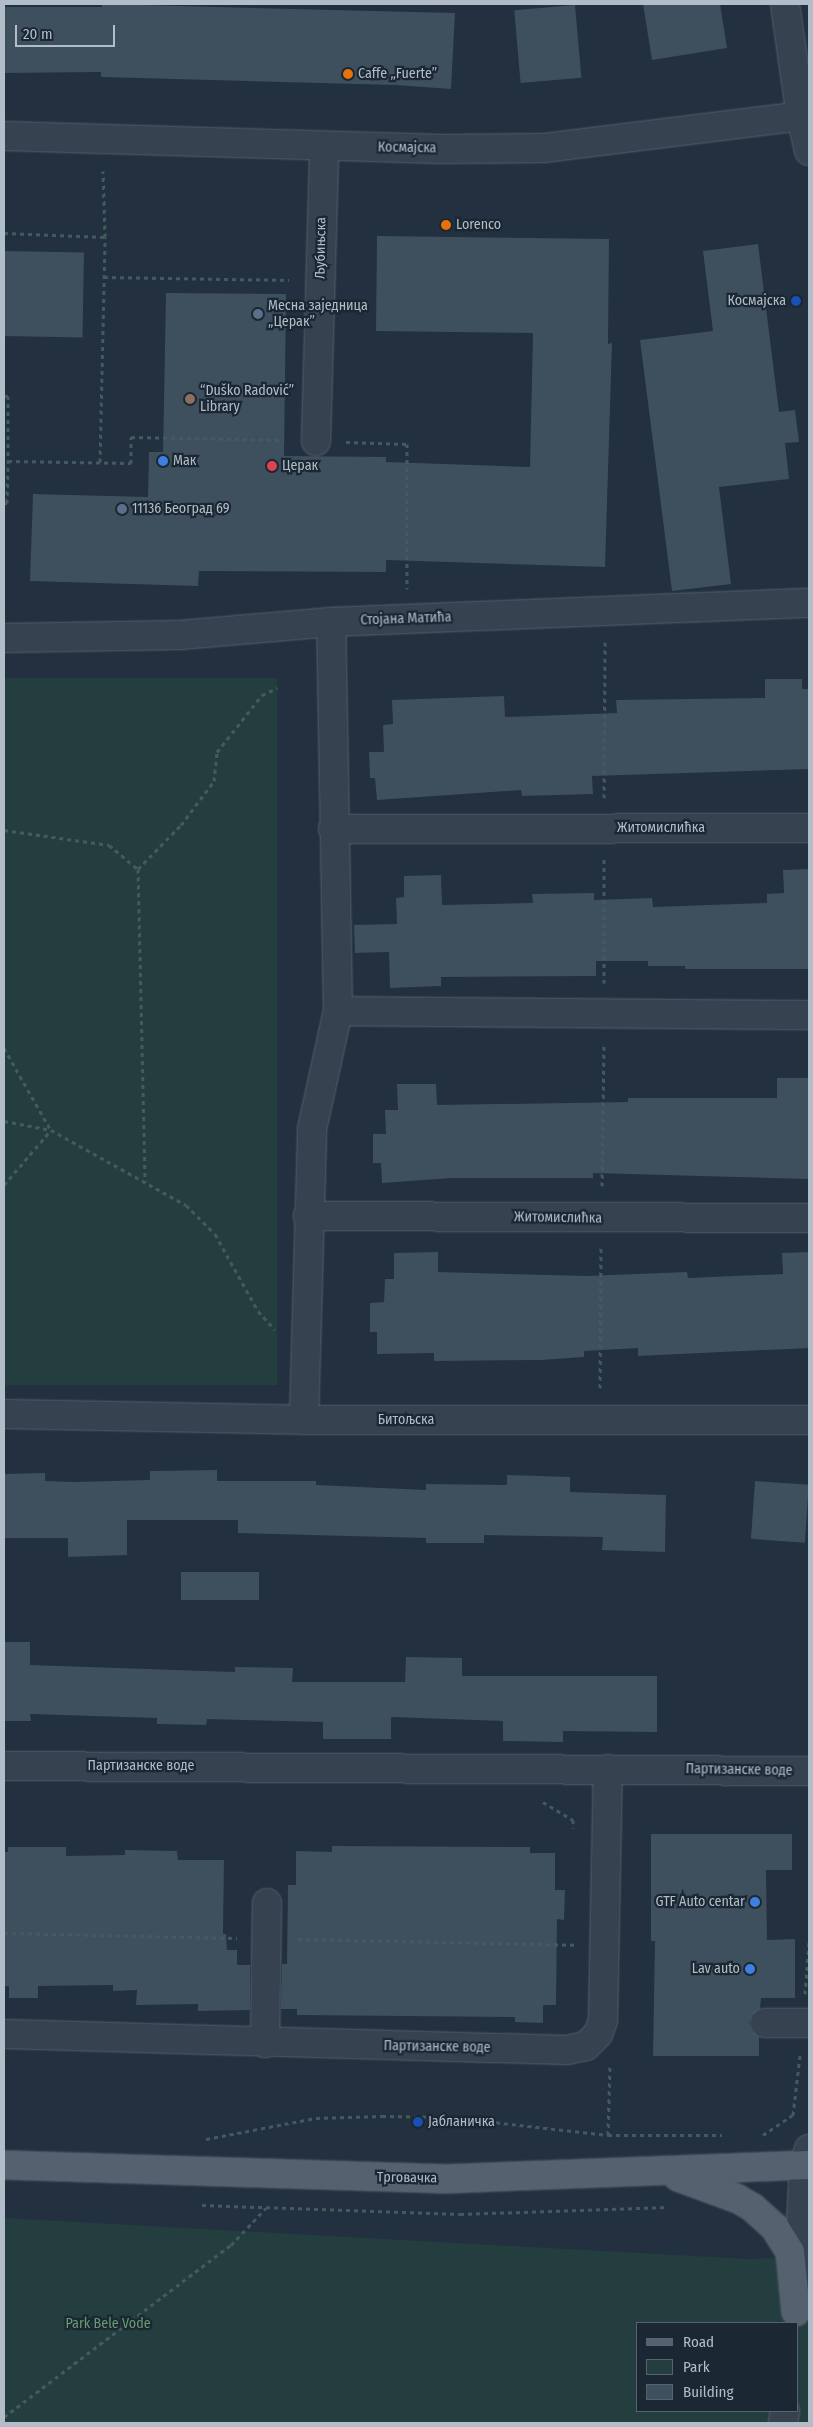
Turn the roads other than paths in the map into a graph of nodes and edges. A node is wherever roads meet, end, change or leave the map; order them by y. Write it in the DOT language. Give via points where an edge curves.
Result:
graph roads {
  1 [pos="785,4"];
  2 [pos="805,116"];
  3 [pos="4,136"];
  4 [pos="324,146"];
  5 [pos="809,151"];
  6 [pos="316,441"];
  7 [pos="809,603"];
  8 [pos="331,622"];
  9 [pos="4,638"];
  10 [pos="809,828"];
  11 [pos="333,829"];
  12 [pos="338,1012"];
  13 [pos="809,1015"];
  14 [pos="308,1216"];
  15 [pos="809,1218"];
  16 [pos="4,1414"];
  17 [pos="304,1420"];
  18 [pos="809,1420"];
  19 [pos="4,1766"];
  20 [pos="608,1769"];
  21 [pos="809,1771"];
  22 [pos="267,1903"];
  23 [pos="809,2023"];
  24 [pos="766,2024"];
  25 [pos="4,2034"];
  26 [pos="265,2043"];
  27 [pos="808,2159"];
  28 [pos="4,2165"];
  29 [pos="668,2172"];
  30 [pos="796,2318"];
  1 -- 2 [label="street"];
  2 -- 4 [label="street, Космајска" via="545,148"];
  2 -- 5 [label="street"];
  3 -- 4 [label="street, Космајска"];
  4 -- 6 [label="street, Љубињска"];
  7 -- 8 [label="street, Стојана Матића"];
  8 -- 9 [label="street, Стојана Матића" via="180,635"];
  8 -- 11 [label="street"];
  10 -- 11 [label="street, Житомислићка"];
  11 -- 12 [label="street"];
  12 -- 13 [label="street"];
  12 -- 14 [label="street" via="312,1129"];
  14 -- 15 [label="street, Житомислићка"];
  14 -- 17 [label="street"];
  16 -- 17 [label="street, Битољска"];
  17 -- 18 [label="street, Битољска"];
  19 -- 20 [label="street, Партизанске воде"];
  20 -- 21 [label="street, Партизанске воде"];
  20 -- 26 [label="street, Партизанске воде" via="603,2020 598,2034 586,2046 567,2050"];
  22 -- 26 [label="street"];
  23 -- 24 [label="street"];
  25 -- 26 [label="street, Партизанске воде"];
  27 -- 29 [label="main road, Трговачка"];
  27 -- 30 [label="street"];
  28 -- 29 [label="main road, Трговачка" via="443,2179"];
  29 -- 30 [label="main road" via="738,2199 775,2228 792,2259"];
}
